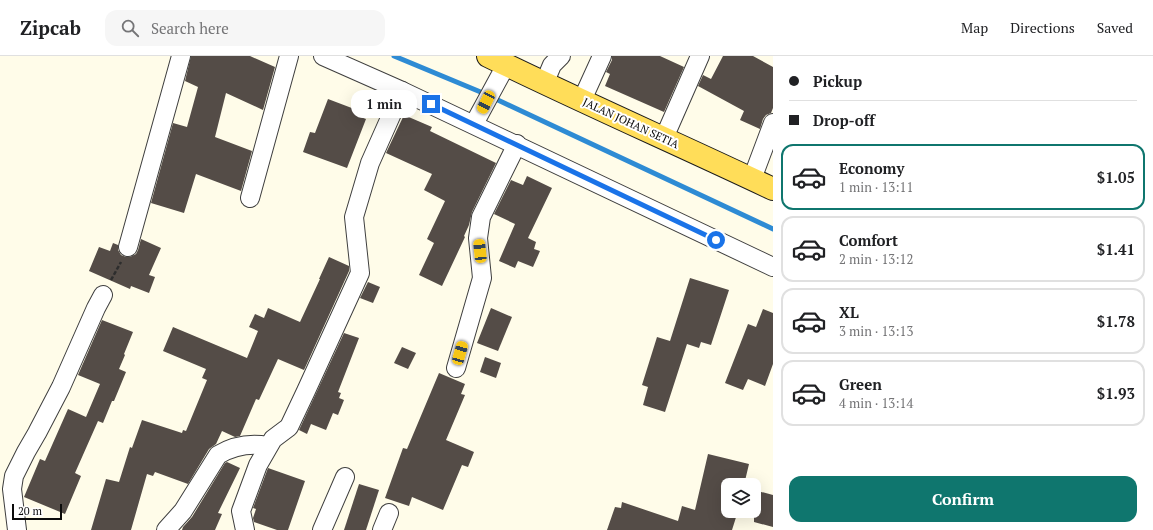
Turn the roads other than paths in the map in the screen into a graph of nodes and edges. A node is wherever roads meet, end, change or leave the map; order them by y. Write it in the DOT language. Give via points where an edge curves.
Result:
graph roads {
  1 [pos="181,56"];
  2 [pos="289,56"];
  3 [pos="322,56"];
  4 [pos="561,56"];
  5 [pos="602,56"];
  6 [pos="700,56"];
  7 [pos="497,67"];
  8 [pos="544,84"];
  9 [pos="402,91"];
  10 [pos="582,100"];
  11 [pos="477,118"];
  12 [pos="773,123"];
  13 [pos="667,133"];
  14 [pos="517,144"];
  15 [pos="752,179"];
  16 [pos="773,189"];
  17 [pos="250,198"];
  18 [pos="128,248"];
  19 [pos="773,267"];
  20 [pos="103,295"];
  21 [pos="456,368"];
  22 [pos="268,446"];
  23 [pos="345,477"];
  24 [pos="388,512"];
  25 [pos="17,530"];
  26 [pos="166,530"];
  27 [pos="245,530"];
  28 [pos="322,530"];
  29 [pos="382,530"];
  1 -- 18 [label="street"];
  2 -- 17 [label="street"];
  3 -- 9 [label="street"];
  4 -- 8 [label="street" via="552,66"];
  5 -- 10 [label="street"];
  6 -- 13 [label="street"];
  7 -- 8 [label="main road, JALAN JOHAN SETIA"];
  7 -- 11 [label="street"];
  8 -- 10 [label="main road, JALAN JOHAN SETIA"];
  9 -- 11 [label="street"];
  9 -- 22 [label="street" via="370,163 354,217 360,273 289,427"];
  10 -- 13 [label="main road, JALAN JOHAN SETIA"];
  11 -- 14 [label="street"];
  12 -- 15 [label="street"];
  13 -- 15 [label="main road, JALAN JOHAN SETIA"];
  14 -- 19 [label="street"];
  14 -- 21 [label="street" via="482,217 478,238 482,278"];
  15 -- 16 [label="main road, JALAN JOHAN SETIA"];
  20 -- 25 [label="street" via="61,386 14,476 12,489"];
  22 -- 26 [label="street" via="250,444 226,450 218,455 183,510"];
  22 -- 27 [label="street" via="241,511"];
  23 -- 28 [label="street"];
  24 -- 29 [label="street"];
}
